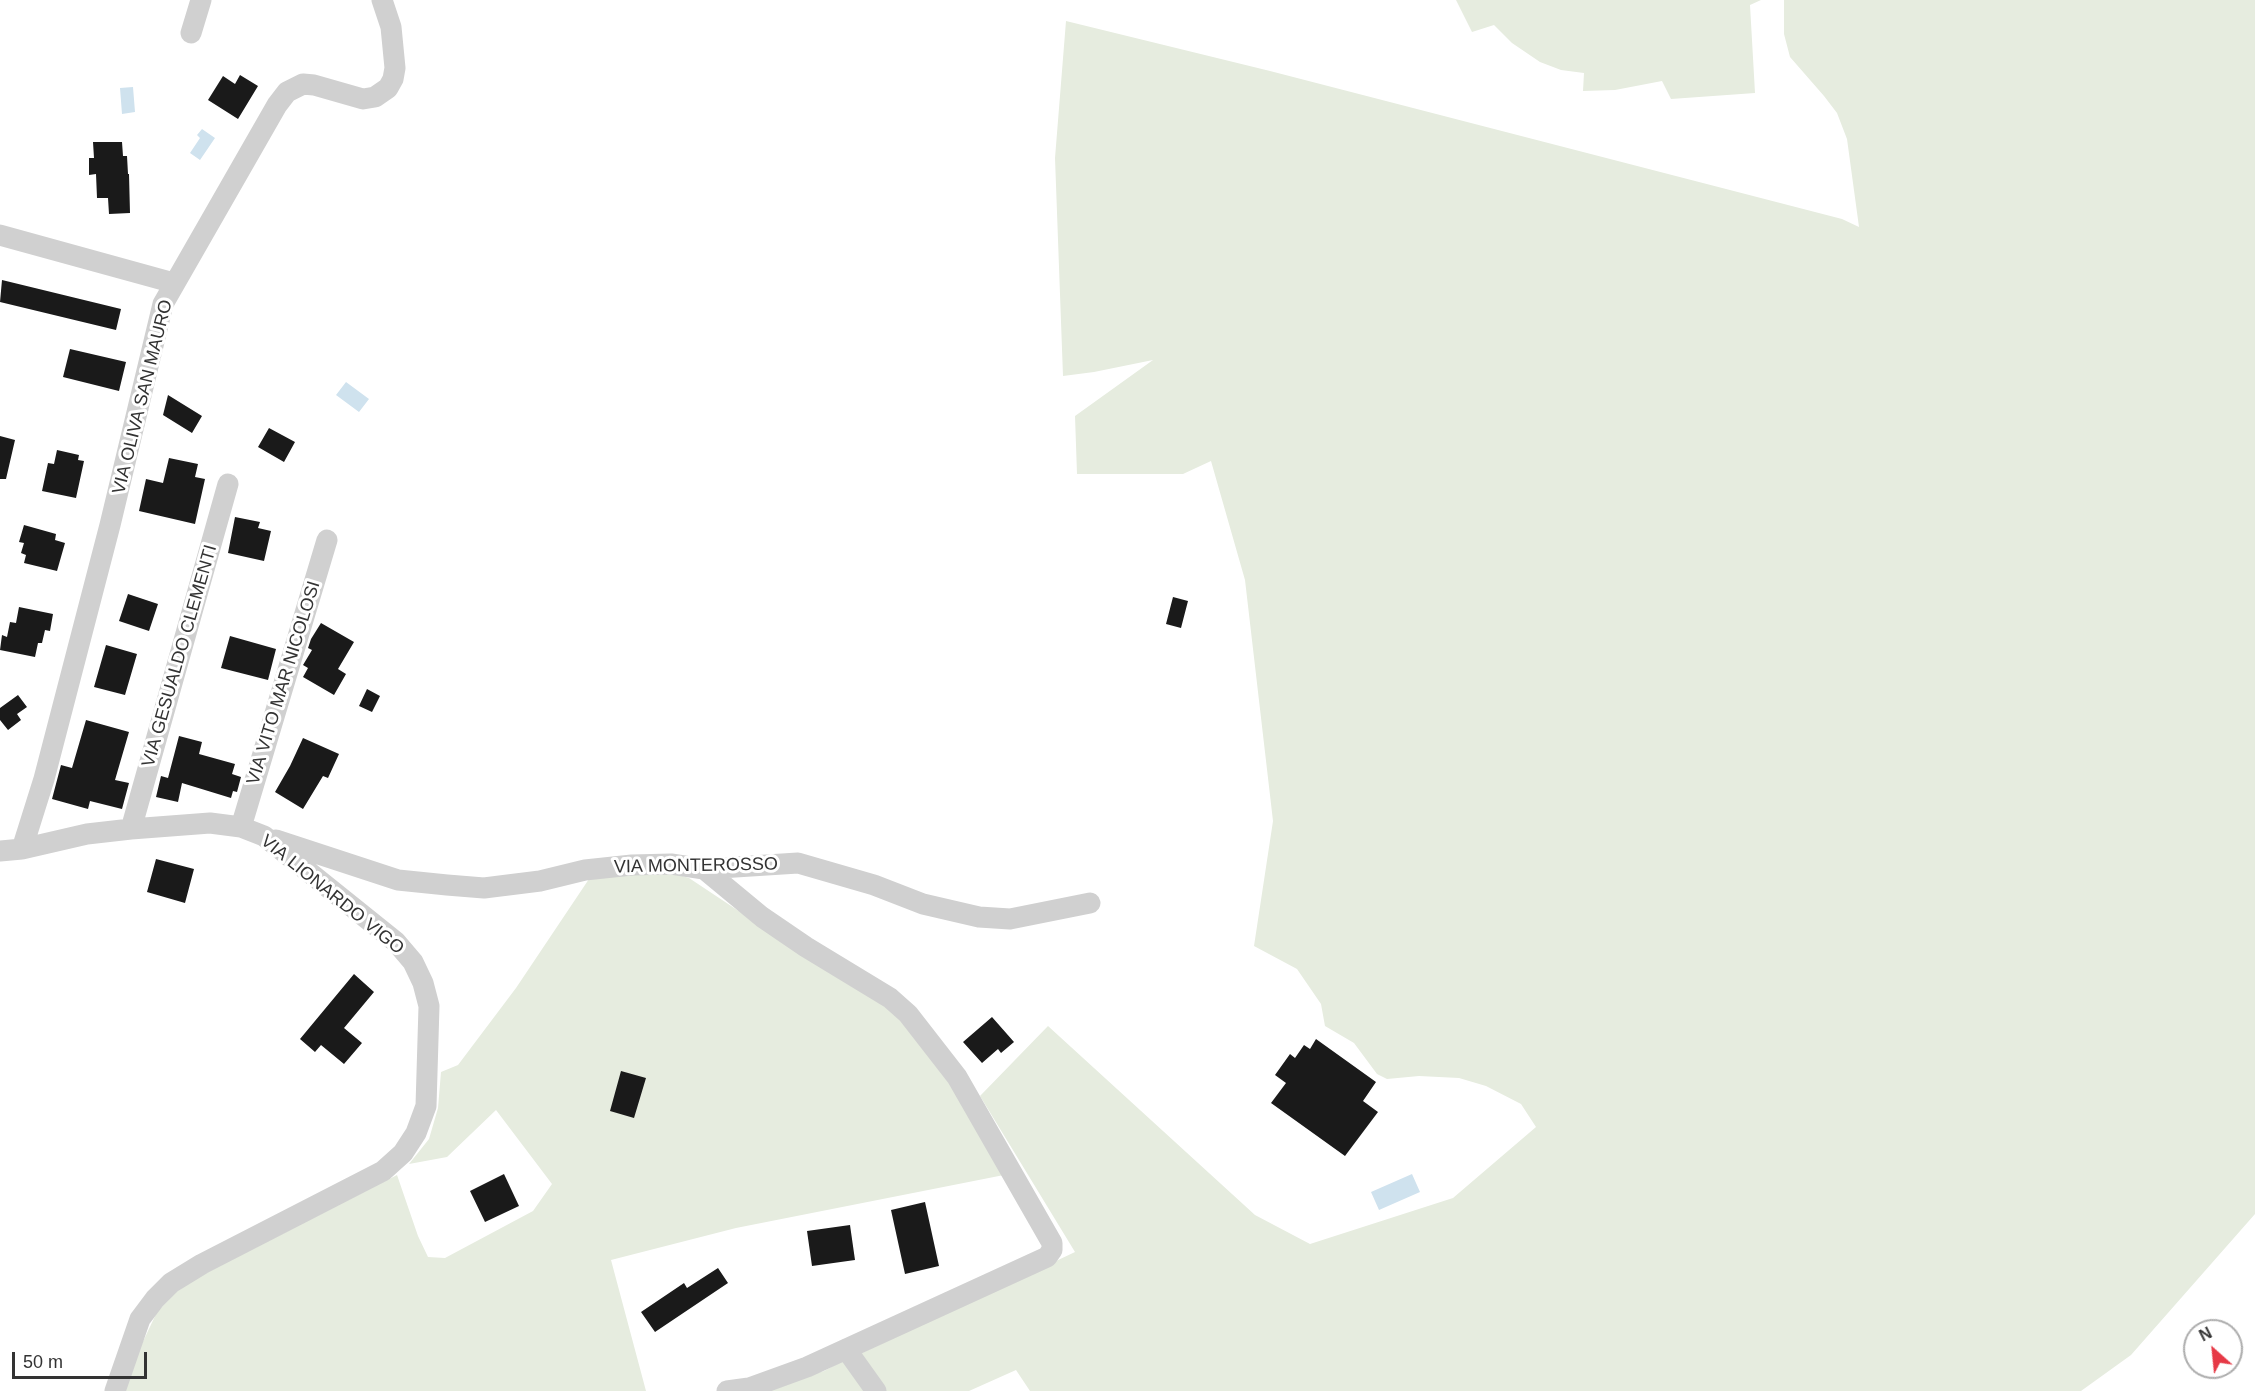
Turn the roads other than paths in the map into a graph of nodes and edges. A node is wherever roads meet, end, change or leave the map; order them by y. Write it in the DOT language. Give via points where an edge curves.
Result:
graph roads {
  1 [pos="201,0"];
  2 [pos="382,0"];
  3 [pos="191,33"];
  4 [pos="0,235"];
  5 [pos="174,283"];
  6 [pos="228,484"];
  7 [pos="327,540"];
  8 [pos="242,827"];
  9 [pos="131,829"];
  10 [pos="264,836"];
  11 [pos="22,849"];
  12 [pos="0,851"];
  13 [pos="704,869"];
  14 [pos="1090,903"];
  15 [pos="846,1349"];
  16 [pos="115,1391"];
  17 [pos="727,1391"];
  18 [pos="876,1391"];
  1 -- 3 [label="street"];
  2 -- 5 [label="street, VIA OLIVA SAN MAURO" via="391,27 395,68 388,88 375,97 363,99 314,85 303,84 287,92"];
  4 -- 5 [label="street"];
  5 -- 11 [label="street, VIA OLIVA SAN MAURO" via="163,304 110,525"];
  6 -- 9 [label="street, VIA GESUALDO CLEMENTI"];
  7 -- 8 [label="street, VIA VITO MAR NICOLOSI"];
  8 -- 9 [label="street, VIA LIONARDO VIGO" via="210,823"];
  8 -- 10 [label="street, VIA LIONARDO VIGO"];
  9 -- 11 [label="street, VIA LIONARDO VIGO" via="87,834"];
  10 -- 13 [label="street, VIA MONTEROSSO" via="398,880 475,887 540,881 585,870 632,865 671,864"];
  10 -- 16 [label="street, VIA LIONARDO VIGO" via="396,942 413,963 429,1006 426,1106 403,1153 383,1171 171,1283 140,1319"];
  11 -- 12 [label="street, VIA LIONARDO VIGO"];
  13 -- 14 [label="street, VIA MONTEROSSO" via="798,863 923,904 986,918 1010,920"];
  13 -- 15 [label="street" via="762,917 890,998 908,1014 957,1077 1052,1243 1047,1257"];
  15 -- 17 [label="street" via="772,1381"];
  15 -- 18 [label="street"];
}
